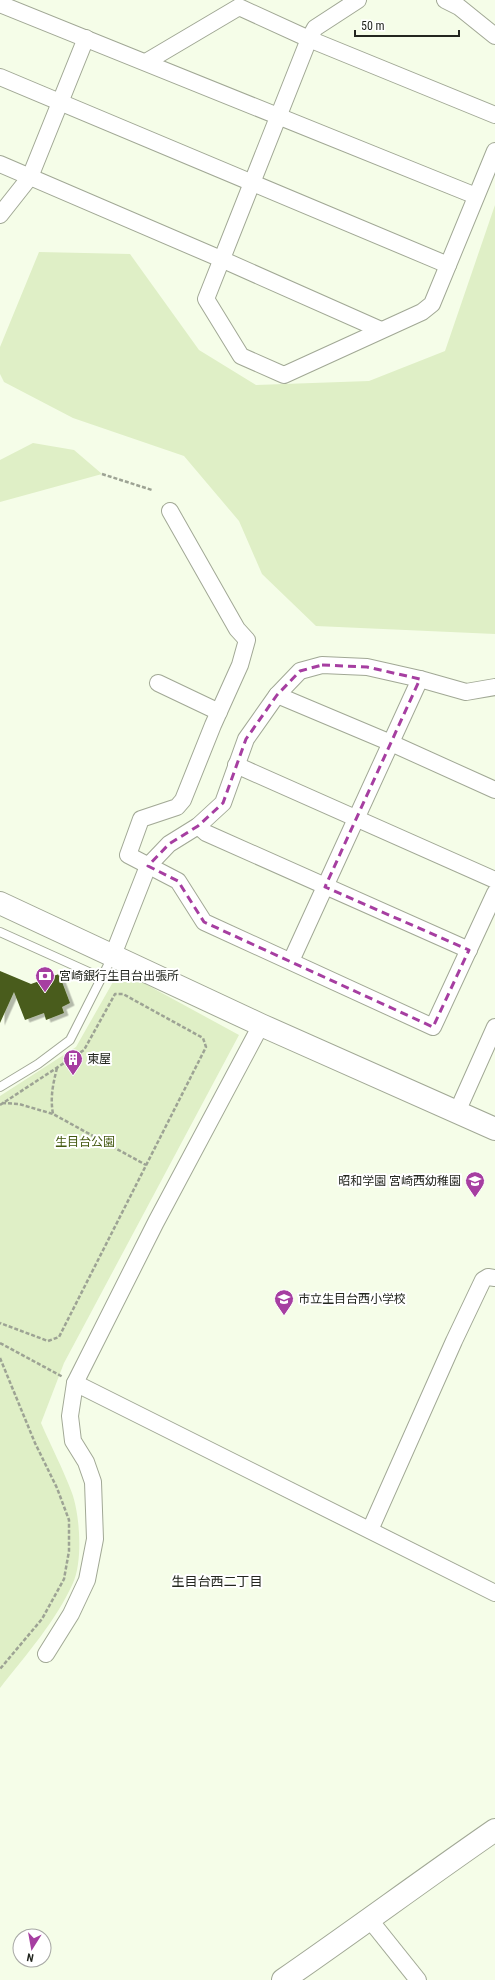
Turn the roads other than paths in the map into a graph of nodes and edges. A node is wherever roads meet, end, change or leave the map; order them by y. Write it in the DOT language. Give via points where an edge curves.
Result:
graph roads {
  1 [pos="358,0"];
  2 [pos="444,0"];
  3 [pos="0,4"];
  4 [pos="495,36"];
  5 [pos="86,38"];
  6 [pos="309,38"];
  7 [pos="146,62"];
  8 [pos="0,77"];
  9 [pos="60,102"];
  10 [pos="495,115"];
  11 [pos="279,116"];
  12 [pos="495,150"];
  13 [pos="0,164"];
  14 [pos="30,177"];
  15 [pos="252,183"];
  16 [pos="476,196"];
  17 [pos="0,215"];
  18 [pos="221,259"];
  19 [pos="448,266"];
  20 [pos="381,330"];
  21 [pos="170,511"];
  22 [pos="420,679"];
  23 [pos="158,684"];
  24 [pos="495,687"];
  25 [pos="277,695"];
  26 [pos="219,712"];
  27 [pos="391,743"];
  28 [pos="236,765"];
  29 [pos="495,790"];
  30 [pos="356,818"];
  31 [pos="198,826"];
  32 [pos="148,866"];
  33 [pos="495,880"];
  34 [pos="325,887"];
  35 [pos="495,893"];
  36 [pos="0,903"];
  37 [pos="0,932"];
  38 [pos="469,950"];
  39 [pos="113,955"];
  40 [pos="291,961"];
  41 [pos="102,978"];
  42 [pos="261,1025"];
  43 [pos="495,1027"];
  44 [pos="488,1060"];
  45 [pos="0,1087"];
  46 [pos="457,1112"];
  47 [pos="495,1130"];
  48 [pos="495,1278"];
  49 [pos="72,1382"];
  50 [pos="370,1530"];
  51 [pos="495,1593"];
  52 [pos="46,1654"];
  53 [pos="495,1830"];
  54 [pos="370,1920"];
  55 [pos="283,1980"];
  56 [pos="418,1980"];
  1 -- 6 [label="street" via="316,28"];
  2 -- 4 [label="street" via="459,7"];
  3 -- 5 [label="street"];
  5 -- 7 [label="street"];
  5 -- 9 [label="street"];
  6 -- 7 [label="street" via="239,8"];
  6 -- 10 [label="street"];
  6 -- 11 [label="street"];
  7 -- 11 [label="street"];
  8 -- 9 [label="street"];
  9 -- 14 [label="street"];
  9 -- 15 [label="street"];
  11 -- 15 [label="street"];
  11 -- 16 [label="street"];
  12 -- 16 [label="street"];
  13 -- 14 [label="street"];
  14 -- 17 [label="street"];
  14 -- 18 [label="street"];
  15 -- 18 [label="street"];
  15 -- 19 [label="street"];
  16 -- 19 [label="street"];
  18 -- 20 [label="street"];
  18 -- 20 [label="street" via="206,299 241,356 284,375"];
  19 -- 20 [label="street" via="432,304 422,312"];
  21 -- 26 [label="street" via="237,629 247,640 240,665"];
  22 -- 24 [label="street" via="466,692"];
  22 -- 25 [label="street" via="367,667 322,665 300,671"];
  22 -- 27 [label="street"];
  23 -- 26 [label="street"];
  25 -- 27 [label="street"];
  25 -- 28 [label="street" via="246,739"];
  26 -- 32 [label="street" via="183,800 177,807 141,819 128,855"];
  27 -- 29 [label="street"];
  27 -- 30 [label="street"];
  28 -- 30 [label="street"];
  28 -- 31 [label="street" via="223,803"];
  30 -- 33 [label="street"];
  30 -- 34 [label="street"];
  31 -- 32 [label="street" via="169,844"];
  31 -- 34 [label="street" via="206,833"];
  32 -- 39 [label="street"];
  32 -- 40 [label="street" via="178,881 204,922"];
  34 -- 38 [label="street"];
  34 -- 40 [label="street"];
  35 -- 38 [label="street"];
  36 -- 39 [label="street"];
  37 -- 41 [label="lane"];
  38 -- 40 [label="street" via="433,1027"];
  39 -- 41 [label="lane"];
  39 -- 42 [label="street"];
  41 -- 45 [label="lane" via="70,1040 38,1064"];
  42 -- 46 [label="street"];
  42 -- 49 [label="street"];
  43 -- 44 [label="street"];
  44 -- 46 [label="street"];
  46 -- 47 [label="street"];
  48 -- 50 [label="street" via="488,1277 483,1280"];
  49 -- 50 [label="street"];
  49 -- 52 [label="street" via="70,1416 73,1441 86,1462 93,1482 95,1539 87,1580 71,1614"];
  50 -- 51 [label="street"];
  53 -- 54 [label="street" via="418,1882"];
  54 -- 55 [label="street"];
  54 -- 56 [label="street"];
}
